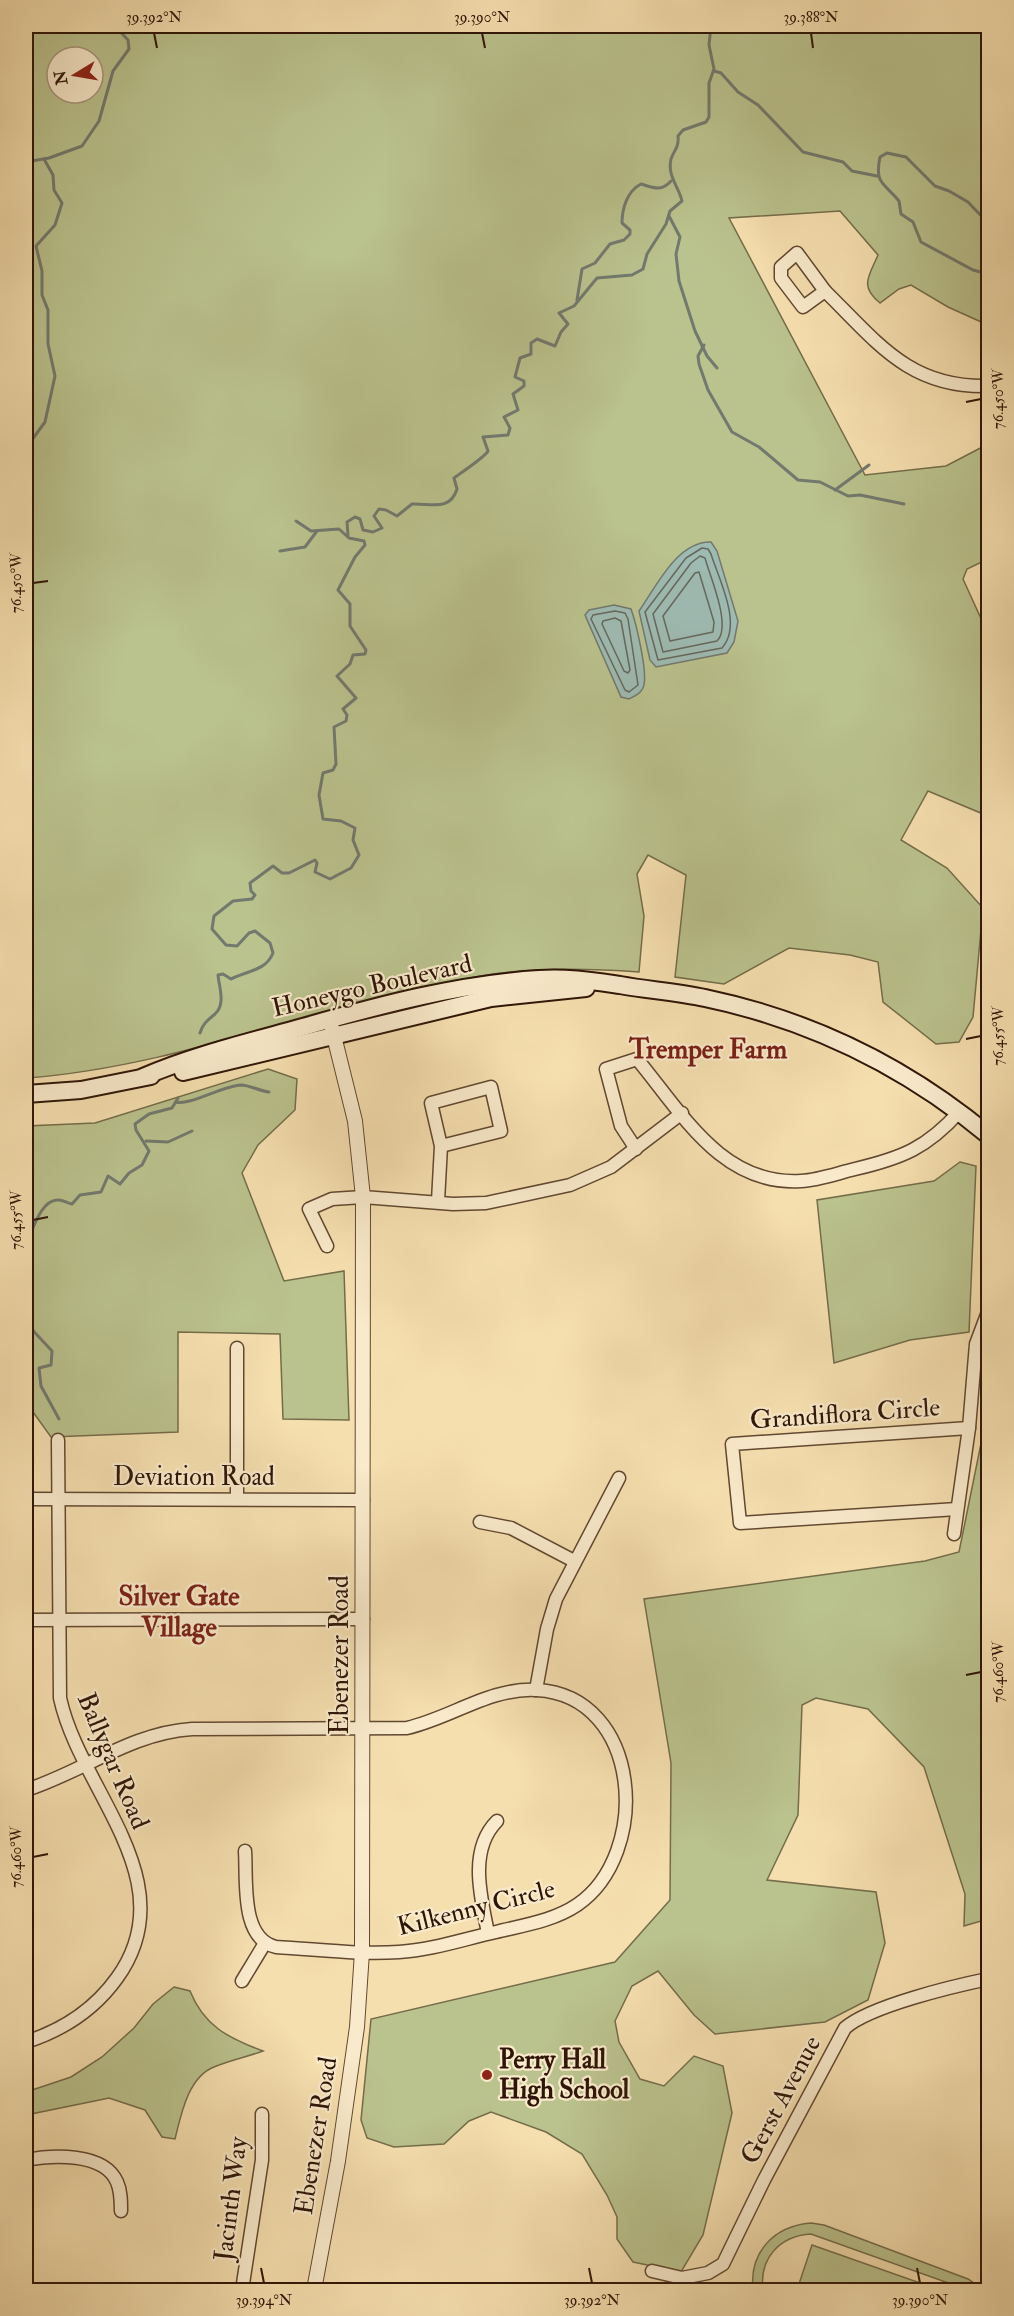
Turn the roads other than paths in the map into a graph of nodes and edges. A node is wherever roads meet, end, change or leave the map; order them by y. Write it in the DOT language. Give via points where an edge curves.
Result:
graph roads {
  1 [pos="825,291"];
  2 [pos="988,386"];
  3 [pos="619,985"];
  4 [pos="330,1019"];
  5 [pos="334,1036"];
  6 [pos="143,1077"];
  7 [pos="26,1094"];
  8 [pos="960,1111"];
  9 [pos="682,1113"];
  10 [pos="988,1135"];
  11 [pos="441,1146"];
  12 [pos="636,1149"];
  13 [pos="363,1197"];
  14 [pos="438,1201"];
  15 [pos="327,1246"];
  16 [pos="988,1312"];
  17 [pos="237,1348"];
  18 [pos="969,1428"];
  19 [pos="58,1440"];
  20 [pos="619,1478"];
  21 [pos="26,1499"];
  22 [pos="58,1499"];
  23 [pos="237,1499"];
  24 [pos="363,1500"];
  25 [pos="957,1509"];
  26 [pos="480,1522"];
  27 [pos="954,1534"];
  28 [pos="574,1561"];
  29 [pos="363,1619"];
  30 [pos="26,1620"];
  31 [pos="58,1620"];
  32 [pos="536,1690"];
  33 [pos="364,1730"];
  34 [pos="87,1764"];
  35 [pos="26,1790"];
  36 [pos="497,1821"];
  37 [pos="245,1851"];
  38 [pos="488,1933"];
  39 [pos="265,1943"];
  40 [pos="362,1952"];
  41 [pos="988,1978"];
  42 [pos="242,1981"];
  43 [pos="26,2042"];
  44 [pos="262,2114"];
  45 [pos="26,2160"];
  46 [pos="121,2211"];
  47 [pos="652,2271"];
  48 [pos="242,2290"];
  49 [pos="314,2290"];
  1 -- 2 [label="street" via="888,355 908,368 950,384"];
  3 -- 4 [label="main road, Honeygo Boulevard" via="562,978 482,985"];
  3 -- 5 [label="main road, Honeygo Boulevard" via="491,998"];
  3 -- 8 [label="main road, Honeygo Boulevard" via="704,998 785,1019 882,1062"];
  4 -- 5 [label="street, Ebenezer Road"];
  4 -- 6 [label="main road, Honeygo Boulevard" via="175,1063"];
  5 -- 6 [label="main road, Honeygo Boulevard" via="178,1073"];
  5 -- 13 [label="street, Ebenezer Road" via="359,1146"];
  6 -- 7 [label="main road, Honeygo Boulevard" via="90,1089"];
  8 -- 9 [label="street" via="910,1154 803,1181 770,1179 735,1166 710,1147"];
  8 -- 10 [label="main road, Honeygo Boulevard"];
  9 -- 12 [label="street"];
  9 -- 12 [label="street" via="637,1059 606,1069 621,1126"];
  11 -- 11 [label="street" via="431,1103 490,1087 501,1131"];
  11 -- 14 [label="street"];
  12 -- 14 [label="street" via="600,1173 570,1185 486,1203"];
  13 -- 14 [label="street"];
  13 -- 15 [label="street" via="332,1199 309,1209"];
  13 -- 24 [label="street, Ebenezer Road"];
  16 -- 18 [label="street" via="976,1344"];
  17 -- 23 [label="street"];
  18 -- 25 [label="street"];
  18 -- 25 [label="street, Grandiflora Circle" via="732,1444 740,1523"];
  19 -- 22 [label="street, Ballygar Road"];
  20 -- 28 [label="street"];
  21 -- 22 [label="street, Deviation Road"];
  22 -- 23 [label="street, Deviation Road"];
  22 -- 31 [label="street, Ballygar Road"];
  23 -- 24 [label="street, Deviation Road"];
  24 -- 29 [label="street, Ebenezer Road"];
  25 -- 27 [label="street"];
  26 -- 28 [label="street" via="511,1528"];
  28 -- 32 [label="street" via="549,1621"];
  29 -- 31 [label="street"];
  29 -- 33 [label="street, Ebenezer Road"];
  30 -- 31 [label="street"];
  31 -- 34 [label="street, Ballygar Road" via="60,1698"];
  32 -- 33 [label="street, Kilkenny Circle" via="497,1695 407,1728"];
  32 -- 38 [label="street, Kilkenny Circle" via="579,1705 613,1740 626,1777 623,1827 599,1886 578,1904 554,1917"];
  33 -- 34 [label="street, Kilkenny Circle" via="165,1732"];
  33 -- 40 [label="street, Ebenezer Road"];
  34 -- 35 [label="street, Kilkenny Circle"];
  34 -- 43 [label="street, Ballygar Road" via="139,1881 142,1897 137,1936 123,1970 98,2001 65,2025"];
  36 -- 38 [label="street" via="486,1834 480,1863"];
  37 -- 39 [label="street" via="251,1918 256,1934"];
  38 -- 40 [label="street, Kilkenny Circle" via="413,1951"];
  39 -- 40 [label="street, Kilkenny Circle"];
  39 -- 42 [label="street"];
  40 -- 49 [label="street, Ebenezer Road" via="355,2037 336,2171"];
  41 -- 47 [label="street, Gerst Avenue" via="884,2008 852,2022 837,2042 723,2264 708,2273 682,2278"];
  44 -- 48 [label="street, Jacinth Way" via="262,2160"];
  45 -- 46 [label="street" via="68,2156 98,2164 117,2181"];
}
